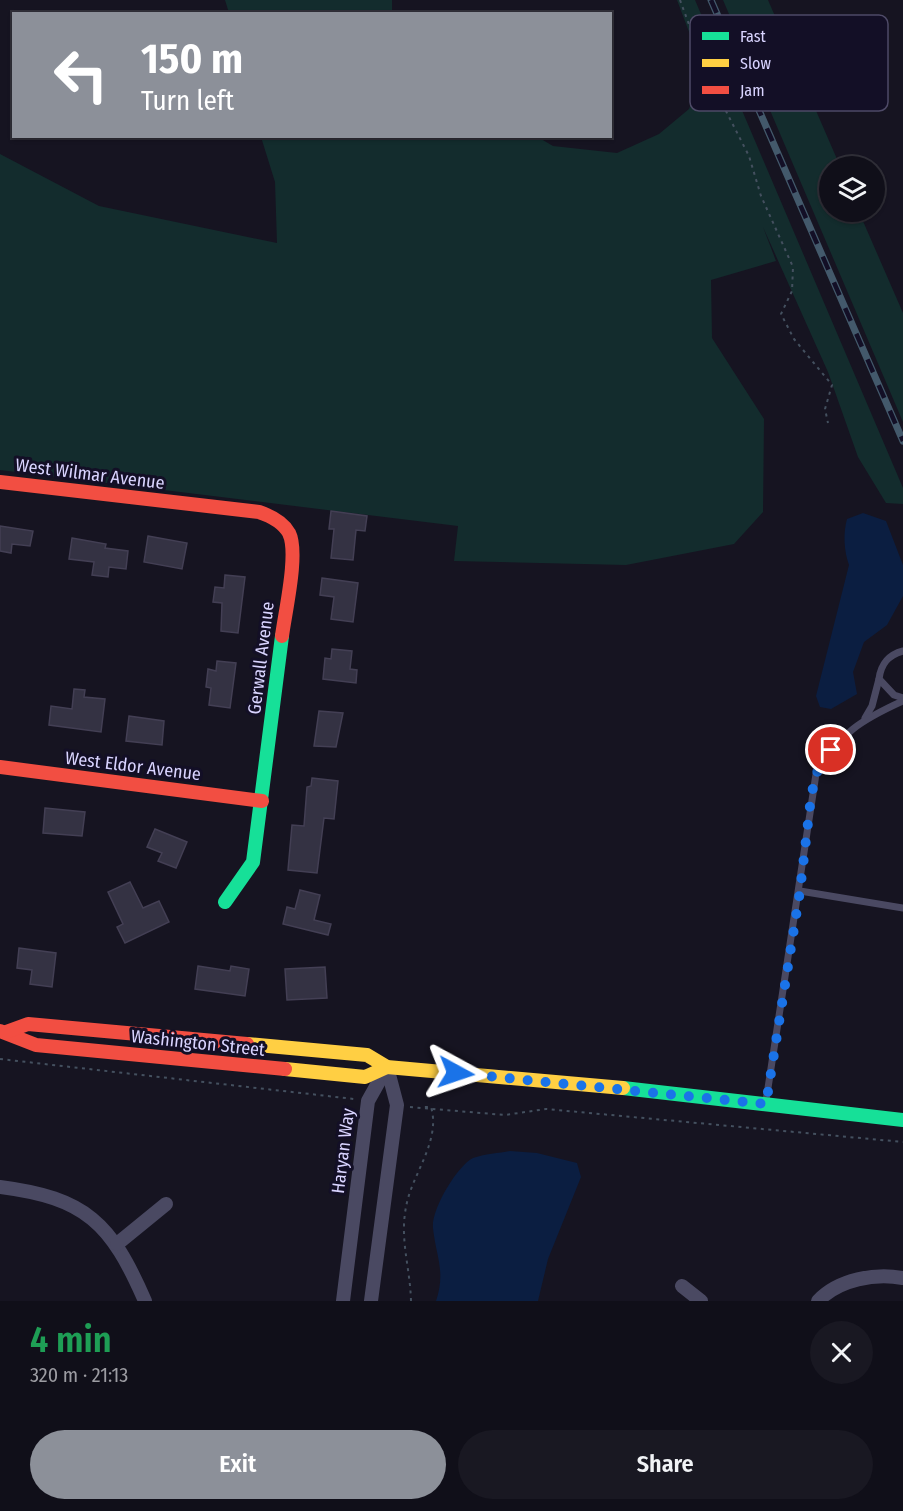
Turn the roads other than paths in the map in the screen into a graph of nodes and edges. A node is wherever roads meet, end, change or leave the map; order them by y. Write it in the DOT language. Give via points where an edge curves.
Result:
graph roads {
  1 [pos="0,482"];
  2 [pos="175,502"];
  3 [pos="903,651"];
  4 [pos="879,679"];
  5 [pos="903,700"];
  6 [pos="865,718"];
  7 [pos="0,767"];
  8 [pos="262,801"];
  9 [pos="800,891"];
  10 [pos="225,902"];
  11 [pos="903,908"];
  12 [pos="3,1031"];
  13 [pos="387,1067"];
  14 [pos="766,1104"];
  15 [pos="903,1120"];
  16 [pos="0,1187"];
  17 [pos="166,1204"];
  18 [pos="117,1244"];
  19 [pos="903,1278"];
  20 [pos="682,1286"];
  21 [pos="145,1301"];
  22 [pos="343,1301"];
  23 [pos="372,1301"];
  24 [pos="701,1301"];
  25 [pos="819,1301"];
  1 -- 2 [label="main road, West Wilmar Avenue"];
  2 -- 8 [label="main road, Gerwall Avenue" via="273,516 292,538"];
  3 -- 4 [label="lane" via="884,663"];
  4 -- 5 [label="lane"];
  4 -- 6 [label="lane"];
  5 -- 6 [label="lane"];
  6 -- 9 [label="lane" via="831,750 816,774"];
  7 -- 8 [label="main road, West Eldor Avenue"];
  8 -- 10 [label="main road, Gerwall Avenue" via="253,862"];
  9 -- 11 [label="lane"];
  9 -- 14 [label="lane"];
  12 -- 13 [label="main road, Washington Street" via="28,1024 367,1055"];
  12 -- 13 [label="main road, Washington Street" via="36,1045 365,1077"];
  13 -- 14 [label="main road, Washington Street"];
  13 -- 22 [label="street, Haryan Way" via="368,1101"];
  13 -- 23 [label="street" via="397,1105"];
  14 -- 15 [label="main road, Washington Street"];
  16 -- 18 [label="street" via="36,1191 63,1201 86,1214"];
  17 -- 18 [label="street"];
  18 -- 21 [label="street"];
  19 -- 25 [label="street" via="871,1277 842,1285"];
  20 -- 24 [label="street"];
}
